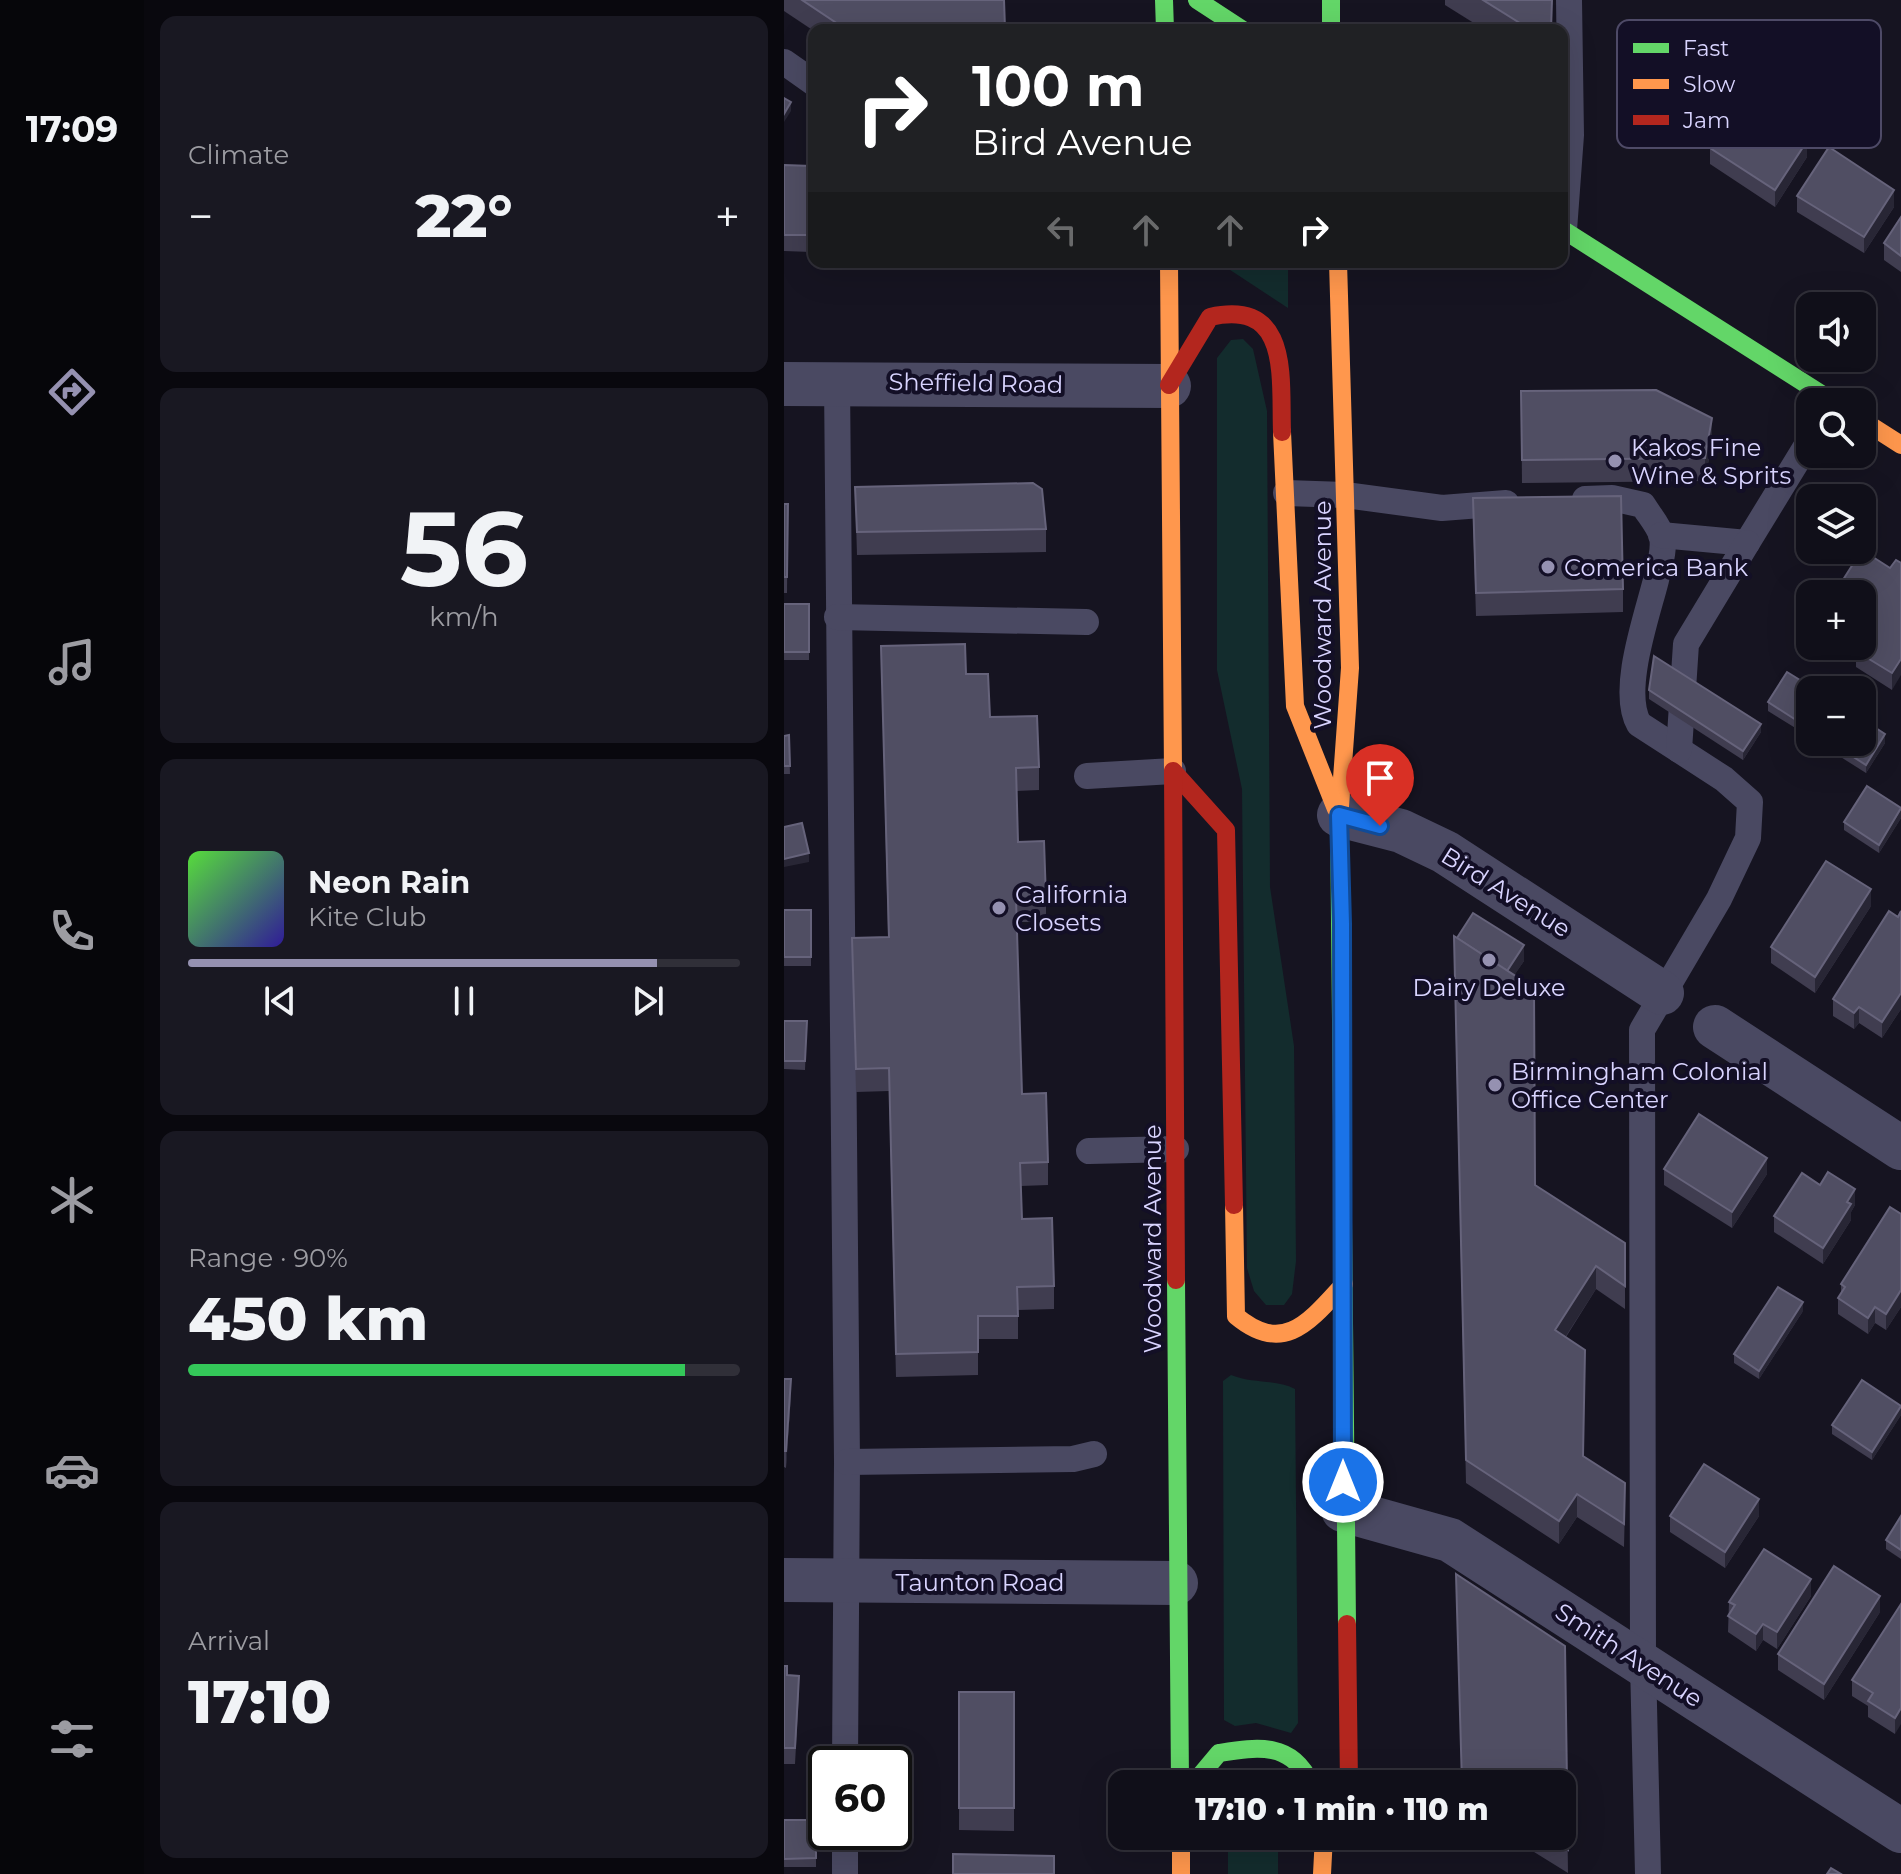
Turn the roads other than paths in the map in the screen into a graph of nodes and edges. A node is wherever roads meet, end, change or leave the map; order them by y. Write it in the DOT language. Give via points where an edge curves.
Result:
graph roads {
  1 [pos="1164,0"];
  2 [pos="1197,0"];
  3 [pos="1331,0"];
  4 [pos="1569,0"];
  5 [pos="1165,24"];
  6 [pos="1234,24"];
  7 [pos="1331,24"];
  8 [pos="784,62"];
  9 [pos="808,79"];
  10 [pos="1568,170"];
  11 [pos="1568,232"];
  12 [pos="1169,268"];
  13 [pos="1338,268"];
  14 [pos="837,382"];
  15 [pos="784,384"];
  16 [pos="1169,386"];
  17 [pos="1812,388"];
  18 [pos="1876,429"];
  19 [pos="1901,445"];
  20 [pos="1796,463"];
  21 [pos="1286,493"];
  22 [pos="1345,495"];
  23 [pos="1661,535"];
  24 [pos="1747,543"];
  25 [pos="837,617"];
  26 [pos="1086,622"];
  27 [pos="1679,750"];
  28 [pos="1173,771"];
  29 [pos="1087,776"];
  30 [pos="1339,815"];
  31 [pos="1662,993"];
  32 [pos="1715,1027"];
  33 [pos="1901,1148"];
  34 [pos="1176,1149"];
  35 [pos="1089,1151"];
  36 [pos="1344,1284"];
  37 [pos="1094,1454"];
  38 [pos="847,1462"];
  39 [pos="1343,1510"];
  40 [pos="784,1580"];
  41 [pos="846,1583"];
  42 [pos="1176,1583"];
  43 [pos="1643,1663"];
  44 [pos="845,1746"];
  45 [pos="1180,1770"];
  46 [pos="1205,1770"];
  47 [pos="1305,1770"];
  48 [pos="1349,1770"];
  49 [pos="1901,1831"];
  50 [pos="845,1850"];
  51 [pos="1181,1850"];
  52 [pos="1323,1850"];
  53 [pos="845,1874"];
  54 [pos="1181,1874"];
  55 [pos="1322,1874"];
  56 [pos="1648,1874"];
  1 -- 5 [label="main road"];
  2 -- 6 [label="main road"];
  3 -- 7 [label="main road"];
  4 -- 10 [label="lane"];
  8 -- 9 [label="lane"];
  11 -- 17 [label="main road"];
  12 -- 16 [label="main road, Woodward Avenue"];
  13 -- 22 [label="main road, Woodward Avenue"];
  14 -- 15 [label="street, Sheffield Road"];
  14 -- 16 [label="street, Sheffield Road"];
  14 -- 25 [label="lane"];
  16 -- 21 [label="main road" via="1210,317 1232,311 1255,315 1269,328 1279,358"];
  16 -- 28 [label="main road, Woodward Avenue"];
  18 -- 19 [label="main road"];
  20 -- 24 [label="lane"];
  21 -- 22 [label="lane"];
  21 -- 30 [label="main road" via="1295,706"];
  22 -- 23 [label="lane" via="1442,508 1612,498 1643,505"];
  22 -- 30 [label="main road, Woodward Avenue" via="1350,668"];
  23 -- 24 [label="lane"];
  23 -- 27 [label="lane" via="1663,552 1632,711 1639,724"];
  24 -- 27 [label="lane" via="1686,644"];
  25 -- 26 [label="lane"];
  25 -- 38 [label="lane"];
  27 -- 31 [label="lane" via="1750,802 1748,838 1719,899"];
  28 -- 29 [label="lane"];
  28 -- 34 [label="main road, Woodward Avenue"];
  28 -- 36 [label="main road" via="1226,830 1236,1316 1250,1332 1269,1338 1306,1327"];
  30 -- 31 [label="street, Bird Avenue" via="1401,831 1445,852"];
  30 -- 36 [label="main road, Woodward Avenue"];
  31 -- 43 [label="lane" via="1642,1030"];
  32 -- 33 [label="street"];
  34 -- 35 [label="lane"];
  34 -- 42 [label="main road, Woodward Avenue"];
  36 -- 39 [label="main road, Woodward Avenue"];
  37 -- 38 [label="lane" via="1073,1459"];
  38 -- 41 [label="lane"];
  39 -- 43 [label="street, Smith Avenue" via="1450,1540"];
  39 -- 48 [label="main road, Woodward Avenue"];
  40 -- 41 [label="street, Taunton Road"];
  41 -- 42 [label="street, Taunton Road"];
  41 -- 44 [label="lane"];
  42 -- 45 [label="main road, Woodward Avenue"];
  43 -- 49 [label="street, Smith Avenue"];
  43 -- 56 [label="lane"];
  46 -- 47 [label="main road" via="1219,1753 1266,1746"];
  50 -- 53 [label="lane"];
  51 -- 54 [label="main road"];
  52 -- 55 [label="main road"];
}
